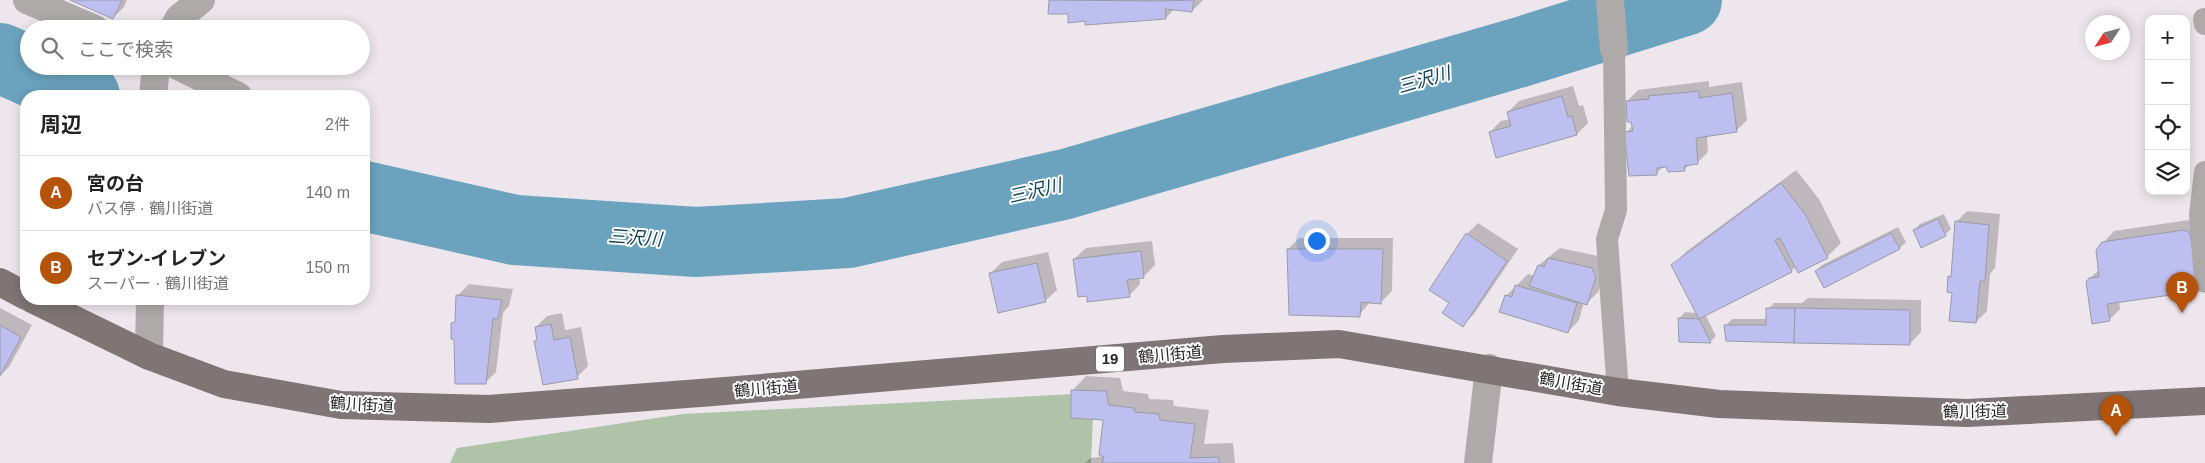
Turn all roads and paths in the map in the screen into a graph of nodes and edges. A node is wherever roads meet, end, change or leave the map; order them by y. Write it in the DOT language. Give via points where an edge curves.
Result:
graph roads {
  1 [pos="27,0"];
  2 [pos="200,0"];
  3 [pos="1610,0"];
  4 [pos="74,20"];
  5 [pos="178,20"];
  6 [pos="1614,49"];
  7 [pos="196,75"];
  8 [pos="226,90"];
  9 [pos="2205,172"];
  10 [pos="0,282"];
  11 [pos="2205,282"];
  12 [pos="20,293"];
  13 [pos="44,305"];
  14 [pos="150,305"];
  15 [pos="149,356"];
  16 [pos="1489,368"];
  17 [pos="1618,392"];
  18 [pos="2205,401"];
  19 [pos="1478,463"];
  1 -- 4 [label="street"];
  2 -- 5 [label="street"];
  3 -- 6 [label="street"];
  6 -- 17 [label="lane" via="1616,210 1607,239"];
  7 -- 8 [label="street"];
  9 -- 11 [label="lane" via="2200,214"];
  10 -- 12 [label="main road"];
  13 -- 15 [label="main road, 鶴川街道 / 19"];
  14 -- 15 [label="street"];
  15 -- 16 [label="main road, 鶴川街道 / 19" via="224,384 341,405 489,409 1223,349 1329,344"];
  16 -- 17 [label="main road, 鶴川街道 / 19"];
  16 -- 19 [label="street"];
  17 -- 18 [label="main road, 鶴川街道 / 19" via="1719,404 1967,412"];
}
